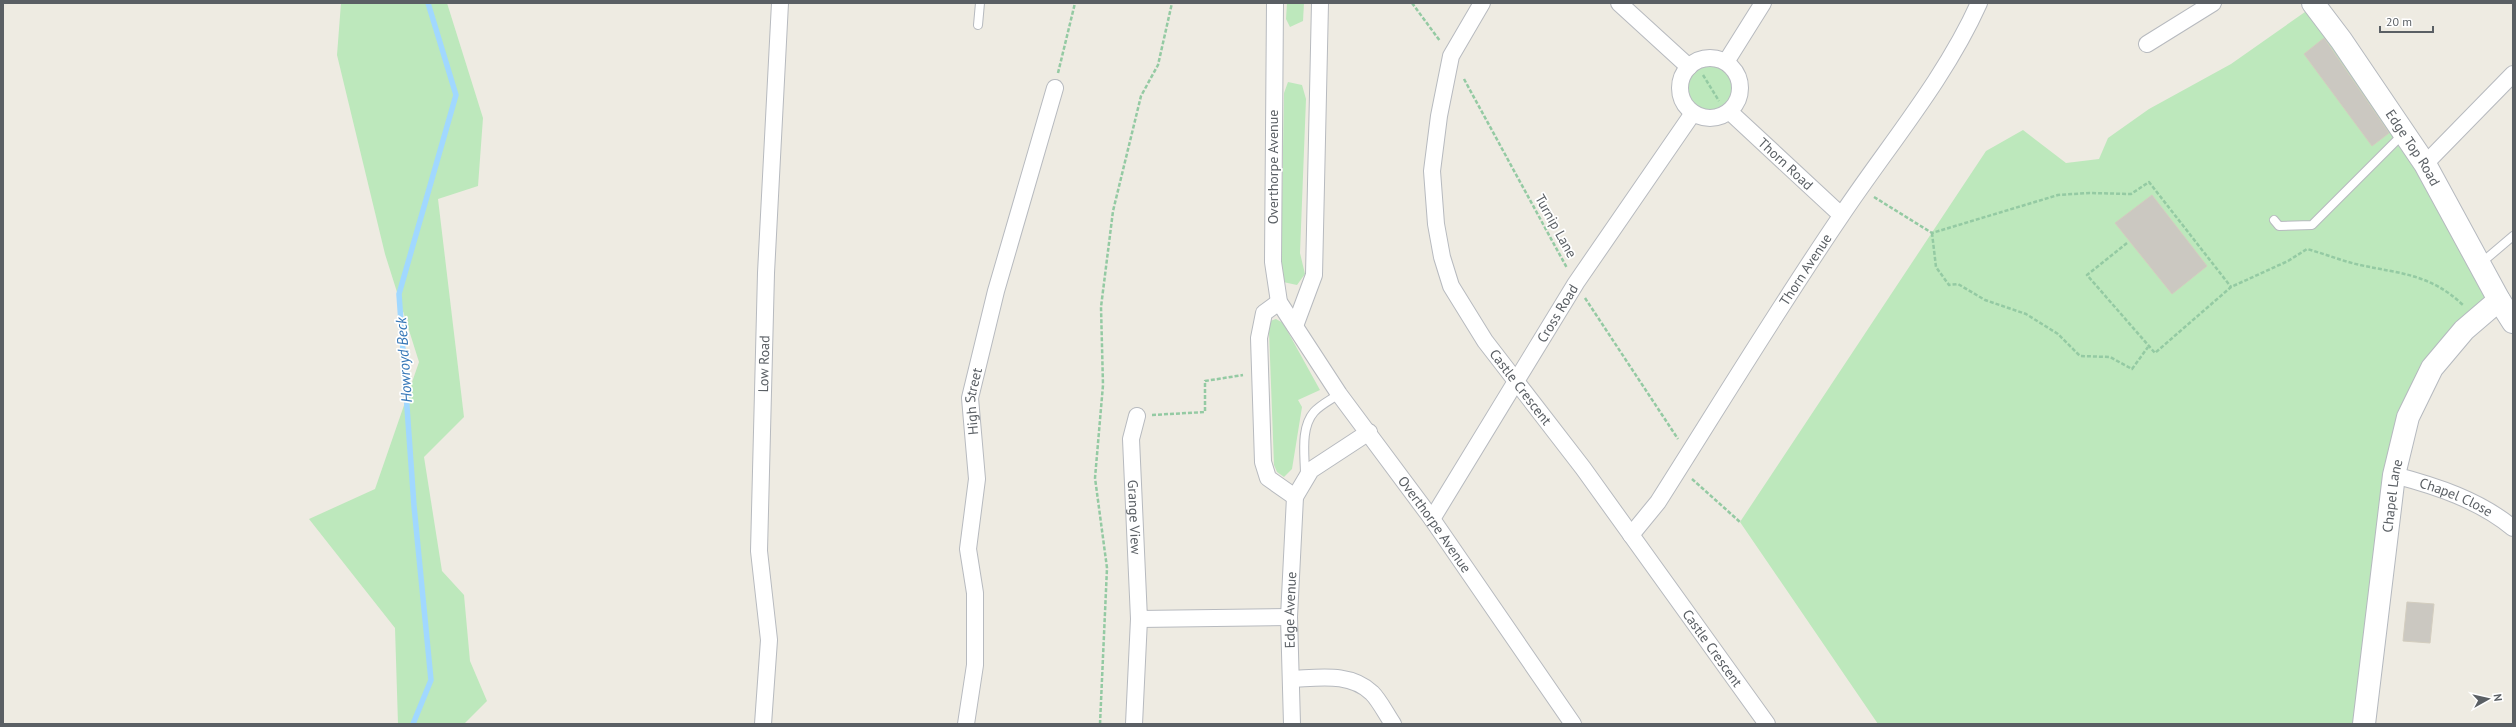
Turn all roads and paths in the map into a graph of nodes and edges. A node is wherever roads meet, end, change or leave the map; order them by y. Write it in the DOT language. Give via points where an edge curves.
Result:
graph roads {
  1 [pos="780,3"];
  2 [pos="980,3"];
  3 [pos="1075,3"];
  4 [pos="1172,3"];
  5 [pos="1275,3"];
  6 [pos="1320,3"];
  7 [pos="1412,3"];
  8 [pos="1482,3"];
  9 [pos="1619,3"];
  10 [pos="1763,3"];
  11 [pos="1979,3"];
  12 [pos="2213,3"];
  13 [pos="2313,3"];
  14 [pos="978,25"];
  15 [pos="2147,44"];
  16 [pos="1451,56"];
  17 [pos="1726,62"];
  18 [pos="1692,65"];
  19 [pos="2513,74"];
  20 [pos="1055,88"];
  21 [pos="1729,112"];
  22 [pos="1693,113"];
  23 [pos="2405,132"];
  24 [pos="2425,164"];
  25 [pos="1860,188"];
  26 [pos="1841,215"];
  27 [pos="2274,220"];
  28 [pos="1932,233"];
  29 [pos="2513,236"];
  30 [pos="2127,243"];
  31 [pos="2480,264"];
  32 [pos="1576,283"];
  33 [pos="2231,287"];
  34 [pos="2499,300"];
  35 [pos="1279,302"];
  36 [pos="2477,318"];
  37 [pos="2513,322"];
  38 [pos="1295,326"];
  39 [pos="2149,347"];
  40 [pos="1260,373"];
  41 [pos="1516,381"];
  42 [pos="1340,394"];
  43 [pos="1137,416"];
  44 [pos="1370,432"];
  45 [pos="1688,455"];
  46 [pos="1679,469"];
  47 [pos="2394,475"];
  48 [pos="1306,480"];
  49 [pos="1295,497"];
  50 [pos="1432,519"];
  51 [pos="1740,522"];
  52 [pos="2513,528"];
  53 [pos="1631,535"];
  54 [pos="1289,617"];
  55 [pos="1139,620"];
  56 [pos="1291,680"];
  57 [pos="763,724"];
  58 [pos="966,724"];
  59 [pos="1100,724"];
  60 [pos="1134,724"];
  61 [pos="1292,724"];
  62 [pos="1393,724"];
  63 [pos="1573,724"];
  64 [pos="1767,724"];
  65 [pos="2364,724"];
  1 -- 57 [label="street, Low Road" via="766,273 759,551 769,640"];
  2 -- 14 [label="lane"];
  3 -- 20 [label="path"];
  4 -- 59 [label="path" via="1158,65 1141,96 1113,211 1101,307 1103,385 1095,478 1107,568"];
  5 -- 35 [label="street, Overthorpe Avenue" via="1273,262"];
  6 -- 38 [label="street" via="1314,275"];
  7 -- 16 [label="path, Turnip Lane"];
  8 -- 16 [label="street, Castle Crescent"];
  9 -- 18 [label="street"];
  10 -- 17 [label="street"];
  11 -- 25 [label="street, Thorn Avenue" via="1969,25 1901,132"];
  12 -- 15 [label="street"];
  13 -- 23 [label="street, Edge Top Road"];
  16 -- 32 [label="path, Turnip Lane"];
  16 -- 41 [label="street, Castle Crescent" via="1439,116 1432,171 1436,224 1442,257 1451,286 1484,341"];
  17 -- 18 [label="street" via="1713,58"];
  17 -- 21 [label="street" via="1735,71 1740,88 1740,97"];
  18 -- 21 [label="path"];
  18 -- 22 [label="street" via="1681,82 1680,91 1682,100"];
  19 -- 24 [label="street"];
  20 -- 58 [label="street, High Street" via="996,291 970,398 977,479 968,549 975,593 975,665"];
  21 -- 22 [label="street" via="1712,118"];
  21 -- 26 [label="street, Thorn Road"];
  22 -- 32 [label="street, Cross Road"];
  23 -- 24 [label="street, Edge Top Road"];
  23 -- 27 [label="lane" via="2312,225 2278,226"];
  24 -- 31 [label="street, Edge Top Road"];
  25 -- 26 [label="street, Thorn Avenue"];
  25 -- 28 [label="path"];
  26 -- 45 [label="street, Thorn Avenue"];
  28 -- 33 [label="path" via="2058,195 2131,194 2149,182"];
  28 -- 39 [label="path" via="1936,267 1949,285 1958,284 1985,300 2026,314 2058,334 2080,356 2110,358 2132,369"];
  29 -- 31 [label="lane"];
  30 -- 39 [label="path" via="2087,275"];
  31 -- 34 [label="street, Edge Top Road"];
  32 -- 41 [label="street, Cross Road"];
  32 -- 45 [label="path, Turnip Lane"];
  33 -- 36 [label="path" via="2288,262 2307,249 2360,265 2414,275 2449,292"];
  33 -- 39 [label="path" via="2155,354"];
  34 -- 36 [label="street, Chapel Lane"];
  34 -- 37 [label="street, Edge Top Road"];
  35 -- 38 [label="street, Overthorpe Avenue"];
  35 -- 40 [label="street" via="1264,313 1259,338"];
  36 -- 47 [label="street, Chapel Lane" via="2432,368 2408,417"];
  38 -- 42 [label="street, Overthorpe Avenue"];
  40 -- 43 [label="path" via="1205,381 1205,412"];
  40 -- 49 [label="street" via="1264,462 1268,478"];
  41 -- 50 [label="street, Cross Road"];
  41 -- 53 [label="street, Castle Crescent"];
  42 -- 44 [label="street, Overthorpe Avenue"];
  42 -- 48 [label="lane" via="1314,412 1308,424 1304,442"];
  43 -- 55 [label="street, Grange View" via="1131,440"];
  44 -- 48 [label="street" via="1311,470"];
  44 -- 50 [label="street, Overthorpe Avenue"];
  45 -- 46 [label="street, Thorn Avenue"];
  46 -- 51 [label="path"];
  46 -- 53 [label="street, Thorn Avenue" via="1658,502"];
  47 -- 52 [label="street, Chapel Close" via="2437,487 2469,500"];
  47 -- 65 [label="street, Chapel Lane"];
  48 -- 49 [label="street"];
  49 -- 54 [label="street, Edge Avenue"];
  50 -- 63 [label="street, Overthorpe Avenue"];
  53 -- 64 [label="street, Castle Crescent"];
  54 -- 55 [label="street"];
  54 -- 56 [label="street, Edge Avenue"];
  55 -- 60 [label="street, Grange View"];
  56 -- 61 [label="street, Edge Avenue"];
  56 -- 62 [label="street" via="1354,680 1372,693"];
}
